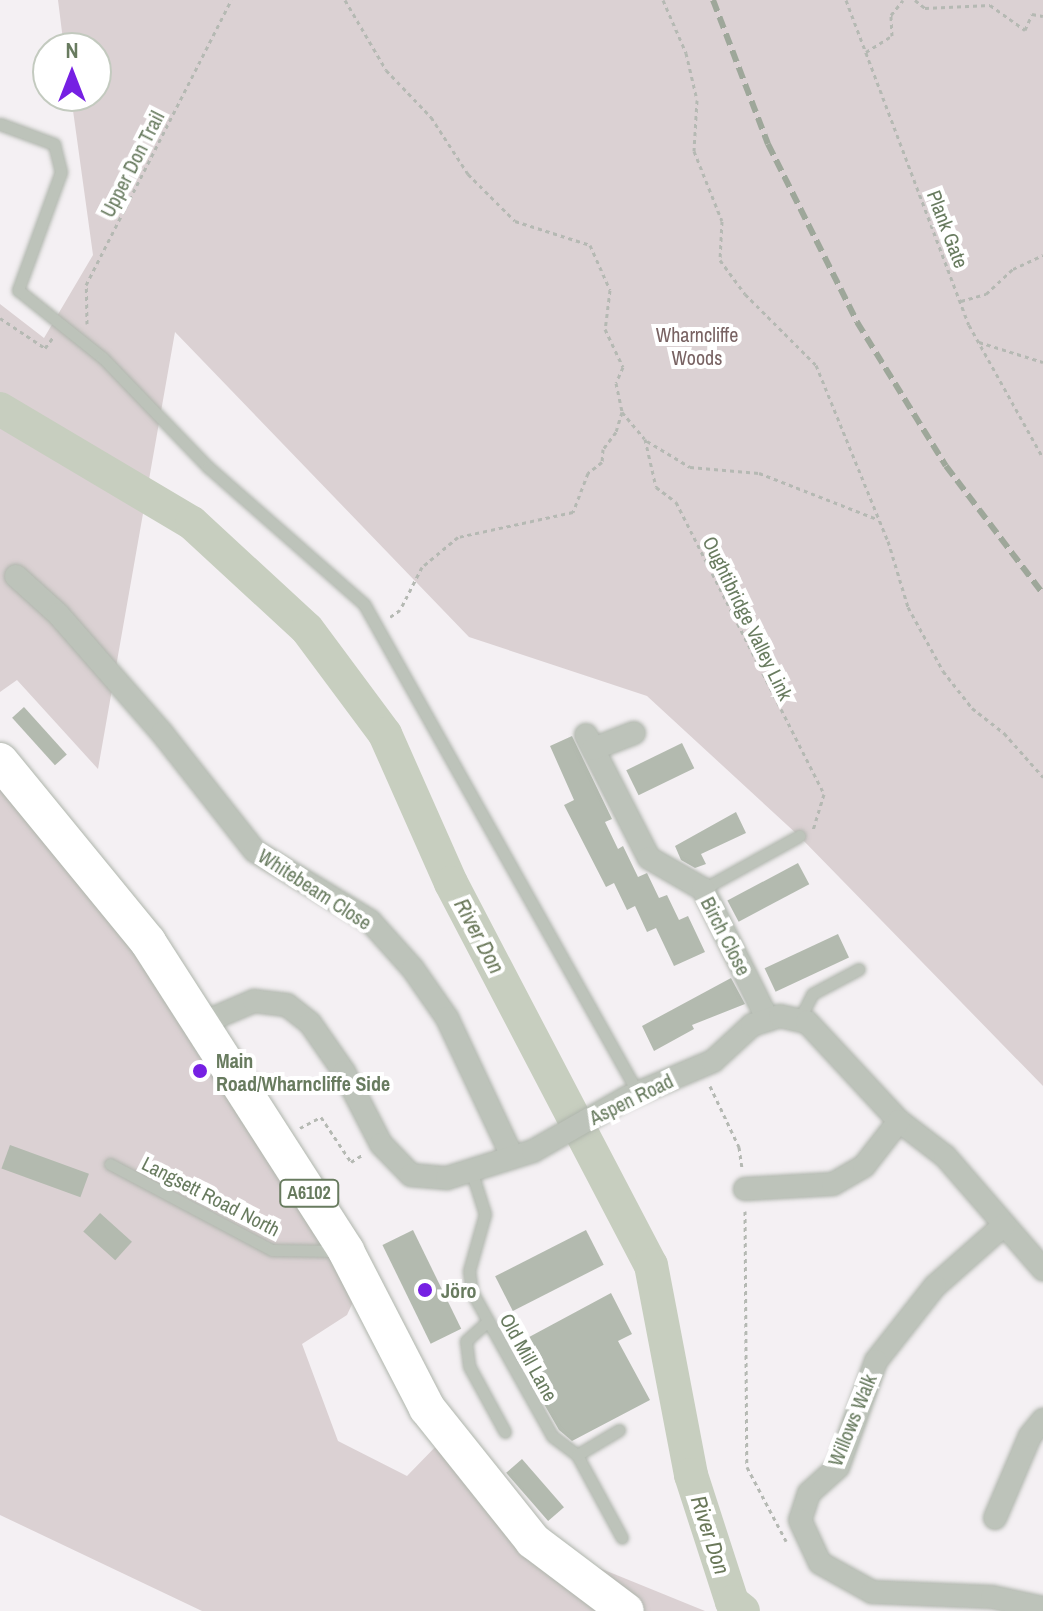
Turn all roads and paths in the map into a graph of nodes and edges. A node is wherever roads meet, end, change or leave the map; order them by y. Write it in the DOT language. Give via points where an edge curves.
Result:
graph roads {
  1 [pos="231,0"];
  2 [pos="345,0"];
  3 [pos="663,0"];
  4 [pos="846,0"];
  5 [pos="903,0"];
  6 [pos="915,0"];
  7 [pos="1043,16"];
  8 [pos="866,52"];
  9 [pos="0,124"];
  10 [pos="1043,255"];
  11 [pos="960,301"];
  12 [pos="0,318"];
  13 [pos="61,326"];
  14 [pos="979,342"];
  15 [pos="87,348"];
  16 [pos="1043,362"];
  17 [pos="622,412"];
  18 [pos="645,439"];
  19 [pos="1043,458"];
  20 [pos="877,519"];
  21 [pos="16,576"];
  22 [pos="376,625"];
  23 [pos="634,733"];
  24 [pos="0,761"];
  25 [pos="1043,777"];
  26 [pos="799,836"];
  27 [pos="703,889"];
  28 [pos="859,969"];
  29 [pos="768,1020"];
  30 [pos="799,1020"];
  31 [pos="200,1024"];
  32 [pos="701,1067"];
  33 [pos="632,1095"];
  34 [pos="899,1121"];
  35 [pos="276,1142"];
  36 [pos="522,1153"];
  37 [pos="351,1162"];
  38 [pos="110,1164"];
  39 [pos="472,1173"];
  40 [pos="745,1189"];
  41 [pos="1004,1225"];
  42 [pos="346,1251"];
  43 [pos="1043,1269"];
  44 [pos="488,1321"];
  45 [pos="1043,1420"];
  46 [pos="619,1430"];
  47 [pos="505,1432"];
  48 [pos="577,1455"];
  49 [pos="995,1518"];
  50 [pos="622,1538"];
  51 [pos="820,1563"];
  52 [pos="1043,1608"];
  53 [pos="626,1611"];
  1 -- 15 [label="path, Upper Don Trail" via="86,285"];
  2 -- 17 [label="path" via="386,70 431,117 468,174 515,221 590,245 610,290 605,329 623,367 616,383"];
  3 -- 20 [label="path" via="686,53 697,100 694,151 722,221 720,260 777,328 812,358"];
  4 -- 8 [label="path, Plank Gate"];
  5 -- 8 [label="path" via="891,15 892,36"];
  6 -- 7 [label="path" via="925,8 990,5 1025,30 1032,14"];
  8 -- 11 [label="path, Plank Gate"];
  9 -- 13 [label="lane" via="54,144 61,172 18,290"];
  10 -- 11 [label="path" via="1013,269 986,294"];
  11 -- 14 [label="path, Plank Gate"];
  12 -- 13 [label="path" via="45,348"];
  13 -- 15 [label="lane"];
  14 -- 16 [label="path"];
  14 -- 19 [label="path, Plank Gate"];
  15 -- 22 [label="lane" via="103,358 208,467 364,604"];
  17 -- 18 [label="path, Oughtibridge Valley Link"];
  17 -- 22 [label="path" via="602,462 588,473 573,512 458,537 422,567 400,610"];
  18 -- 20 [label="path" via="690,467 759,473"];
  18 -- 26 [label="path, Oughtibridge Valley Link" via="656,487 676,502 824,794 818,824"];
  20 -- 25 [label="path" via="908,607 943,671 972,708 1004,733"];
  21 -- 36 [label="street, Whitebeam Close" via="58,614 162,733 255,851 370,921 413,969 447,1018"];
  22 -- 33 [label="lane"];
  23 -- 27 [label="street, Birch Close" via="590,742 649,858"];
  24 -- 31 [label="main road, A6102" via="148,942"];
  26 -- 27 [label="lane"];
  27 -- 29 [label="street, Birch Close"];
  28 -- 30 [label="lane" via="812,994"];
  29 -- 30 [label="street"];
  29 -- 32 [label="street, Aspen Road" via="752,1025"];
  30 -- 34 [label="street" via="823,1037"];
  31 -- 35 [label="main road, A6102"];
  31 -- 39 [label="street, Aspen Road" via="254,1001 287,1005 310,1023 344,1072 381,1144 411,1175"];
  32 -- 33 [label="street, Aspen Road"];
  32 -- 40 [label="path" via="739,1147"];
  33 -- 36 [label="street, Aspen Road"];
  34 -- 40 [label="street" via="864,1166 833,1184"];
  34 -- 41 [label="street" via="945,1156"];
  35 -- 37 [label="path" via="321,1117"];
  35 -- 42 [label="main road, A6102"];
  36 -- 39 [label="street, Aspen Road"];
  38 -- 42 [label="lane, Langsett Road North" via="272,1250"];
  39 -- 44 [label="lane, Old Mill Lane" via="485,1214 469,1271 472,1292"];
  40 -- 51 [label="path" via="747,1467 783,1540"];
  41 -- 43 [label="street"];
  41 -- 51 [label="street, Willows Walk" via="935,1286 876,1361 838,1467 809,1493 800,1520"];
  42 -- 53 [label="main road, A6102" via="427,1408 533,1541"];
  44 -- 47 [label="lane" via="466,1341 469,1366"];
  44 -- 48 [label="lane, Old Mill Lane" via="552,1436"];
  45 -- 49 [label="street" via="1030,1436"];
  46 -- 48 [label="lane"];
  48 -- 50 [label="lane, Old Mill Lane"];
  51 -- 52 [label="street" via="872,1592 992,1597"];
}
